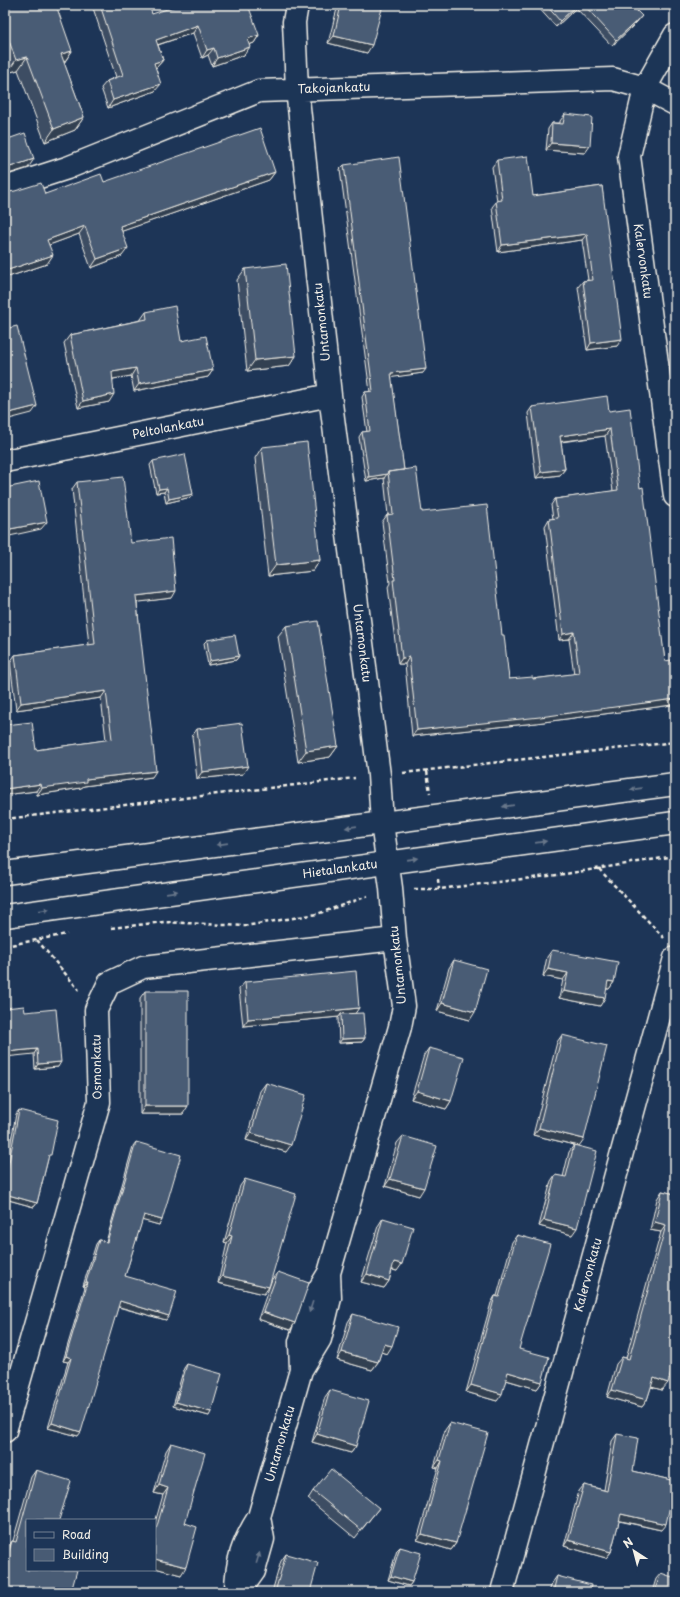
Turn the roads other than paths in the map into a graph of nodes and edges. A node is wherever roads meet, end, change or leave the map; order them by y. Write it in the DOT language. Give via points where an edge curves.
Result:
graph roads {
  1 [pos="297,5"];
  2 [pos="675,35"];
  3 [pos="645,88"];
  4 [pos="297,89"];
  5 [pos="675,104"];
  6 [pos="5,188"];
  7 [pos="330,395"];
  8 [pos="5,461"];
  9 [pos="675,496"];
  10 [pos="675,784"];
  11 [pos="382,823"];
  12 [pos="675,823"];
  13 [pos="387,863"];
  14 [pos="5,873"];
  15 [pos="5,916"];
  16 [pos="395,940"];
  17 [pos="675,958"];
  18 [pos="5,1432"];
  19 [pos="259,1517"];
  20 [pos="236,1592"];
  21 [pos="239,1592"];
  22 [pos="502,1592"];
  1 -- 4 [label="street, Untamonkatu" via="294,22"];
  2 -- 3 [label="street, Kalervonkatu"];
  3 -- 4 [label="street, Takojankatu" via="613,79"];
  3 -- 5 [label="street, Takojankatu"];
  3 -- 9 [label="street, Kalervonkatu" via="629,156"];
  4 -- 6 [label="street, Takojankatu" via="259,91 67,168"];
  4 -- 7 [label="street, Untamonkatu"];
  7 -- 8 [label="street, Peltolankatu"];
  7 -- 11 [label="street, Untamonkatu" via="379,775"];
  10 -- 11 [label="street, one-way"];
  11 -- 13 [label="street, Untamonkatu"];
  11 -- 14 [label="street, one-way"];
  13 -- 12 [label="street, Hietalankatu, one-way"];
  15 -- 13 [label="street, Hietalankatu, one-way"];
  13 -- 16 [label="street, Untamonkatu"];
  16 -- 18 [label="street, Osmonkatu" via="143,967 109,983 96,1010 99,1102"];
  16 -- 19 [label="street, Untamonkatu" via="404,1006 400,1027 329,1273 315,1296 300,1342 302,1370"];
  17 -- 22 [label="street, Kalervonkatu"];
  19 -- 20 [label="street, Untamonkatu" via="247,1535 236,1572"];
  21 -- 19 [label="street, Untamonkatu, one-way" via="254,1571 263,1540"];
}
